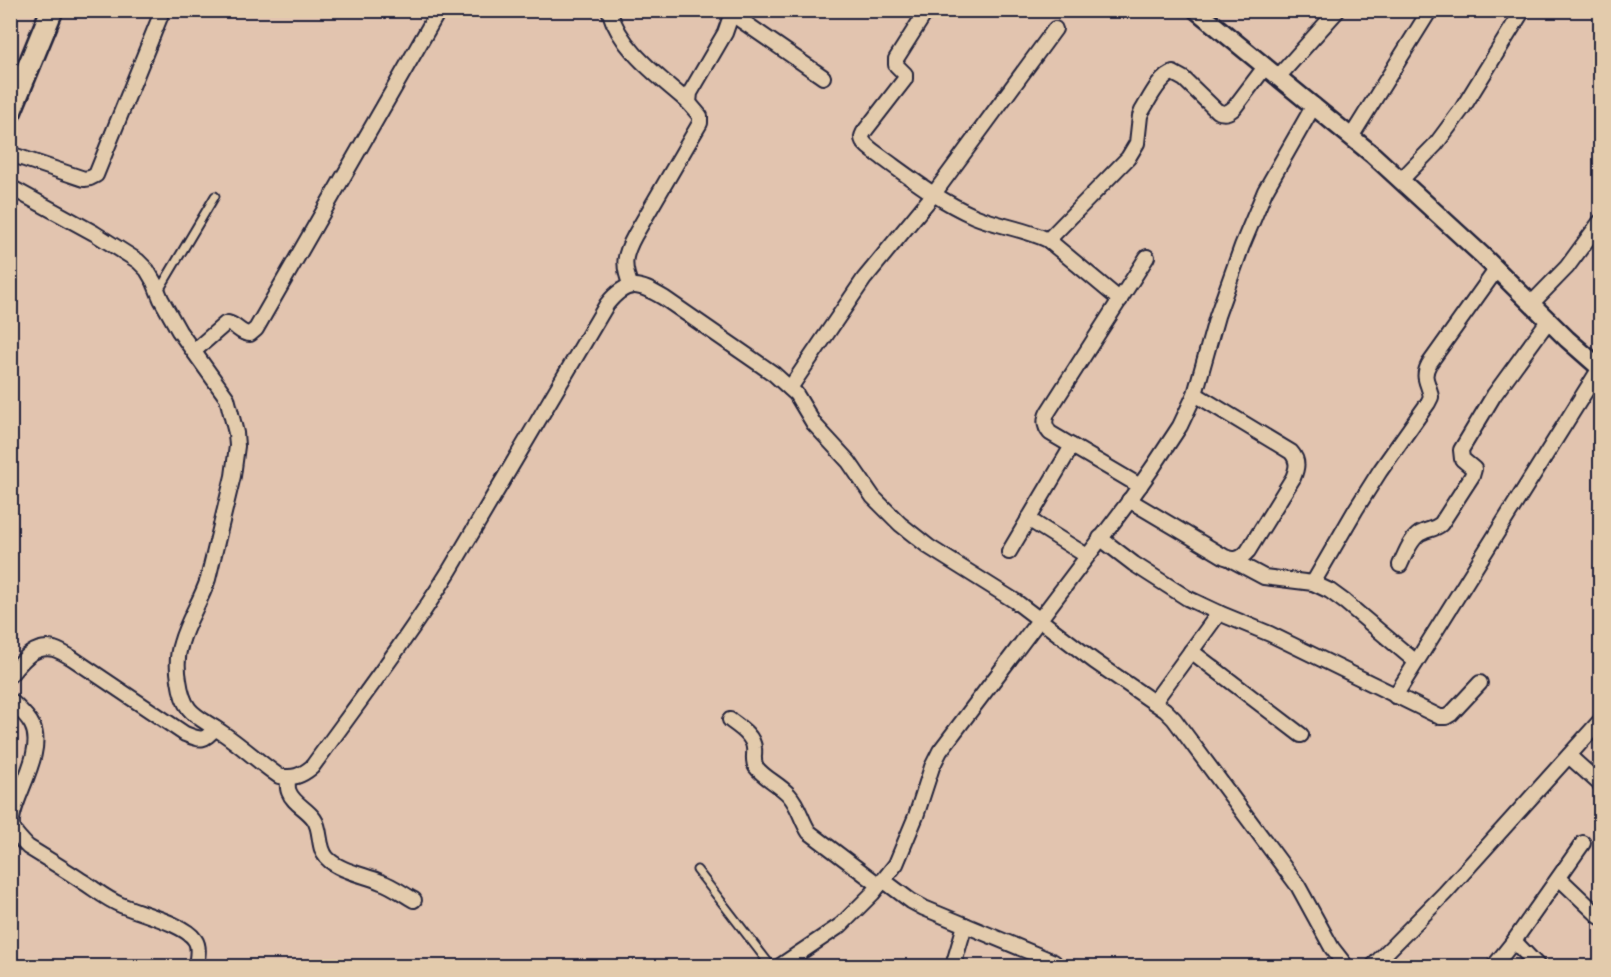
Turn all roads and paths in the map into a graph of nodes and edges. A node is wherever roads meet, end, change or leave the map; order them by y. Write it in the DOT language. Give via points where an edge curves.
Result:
graph roads {
  1 [pos="52,10"];
  2 [pos="439,10"];
  3 [pos="609,10"];
  4 [pos="927,10"];
  5 [pos="1196,10"];
  6 [pos="1338,10"];
  7 [pos="1430,10"];
  8 [pos="1523,10"];
  9 [pos="732,12"];
  10 [pos="160,17"];
  11 [pos="1055,29"];
  12 [pos="1271,72"];
  13 [pos="823,77"];
  14 [pos="689,104"];
  15 [pos="1314,105"];
  16 [pos="10,112"];
  17 [pos="1351,136"];
  18 [pos="10,154"];
  19 [pos="1401,180"];
  20 [pos="10,187"];
  21 [pos="933,195"];
  22 [pos="215,196"];
  23 [pos="1600,222"];
  24 [pos="1048,240"];
  25 [pos="1147,257"];
  26 [pos="1496,270"];
  27 [pos="631,286"];
  28 [pos="158,292"];
  29 [pos="1120,300"];
  30 [pos="1531,304"];
  31 [pos="1548,321"];
  32 [pos="194,351"];
  33 [pos="1600,368"];
  34 [pos="790,388"];
  35 [pos="1195,394"];
  36 [pos="1072,446"];
  37 [pos="1140,486"];
  38 [pos="1129,500"];
  39 [pos="1028,519"];
  40 [pos="1100,538"];
  41 [pos="1009,552"];
  42 [pos="1087,556"];
  43 [pos="1232,560"];
  44 [pos="1400,565"];
  45 [pos="1313,583"];
  46 [pos="1219,614"];
  47 [pos="1040,619"];
  48 [pos="1191,651"];
  49 [pos="1416,662"];
  50 [pos="10,675"];
  51 [pos="1480,683"];
  52 [pos="1395,696"];
  53 [pos="10,700"];
  54 [pos="1154,702"];
  55 [pos="730,720"];
  56 [pos="1600,721"];
  57 [pos="215,728"];
  58 [pos="1301,735"];
  59 [pos="1569,756"];
  60 [pos="288,778"];
  61 [pos="1600,784"];
  62 [pos="11,817"];
  63 [pos="1583,843"];
  64 [pos="697,870"];
  65 [pos="1559,878"];
  66 [pos="881,883"];
  67 [pos="414,900"];
  68 [pos="1600,917"];
  69 [pos="965,924"];
  70 [pos="1514,941"];
  71 [pos="1054,962"];
  72 [pos="196,966"];
  73 [pos="771,966"];
  74 [pos="780,966"];
  75 [pos="953,966"];
  76 [pos="1346,966"];
  77 [pos="1373,966"];
  78 [pos="1494,966"];
  79 [pos="1538,966"];
  1 -- 16 [label="highway"];
  2 -- 32 [label="street" via="256,329 243,334 228,322"];
  3 -- 14 [label="street" via="634,53"];
  4 -- 21 [label="street" via="896,59 905,79 862,136 868,146"];
  5 -- 12 [label="street"];
  6 -- 12 [label="street"];
  7 -- 17 [label="street"];
  8 -- 19 [label="street" via="1462,109 1436,144"];
  9 -- 13 [label="street"];
  9 -- 14 [label="street" via="725,33 690,93"];
  10 -- 18 [label="street" via="96,175 84,178"];
  11 -- 21 [label="street"];
  12 -- 15 [label="street"];
  12 -- 24 [label="street" via="1234,108 1222,113 1184,79 1168,74 1142,111 1137,143 1128,158"];
  14 -- 27 [label="street" via="700,116 700,123 628,248 624,267"];
  15 -- 17 [label="street"];
  15 -- 35 [label="street" via="1265,191 1242,246"];
  17 -- 19 [label="street"];
  19 -- 26 [label="street"];
  20 -- 28 [label="street" via="138,261"];
  21 -- 24 [label="street" via="976,217"];
  21 -- 34 [label="street" via="864,279"];
  22 -- 28 [label="lane"];
  23 -- 30 [label="street" via="1567,267"];
  24 -- 29 [label="street"];
  25 -- 29 [label="street"];
  26 -- 30 [label="street"];
  26 -- 45 [label="street" via="1429,364 1425,374 1431,392 1428,403 1380,471"];
  27 -- 34 [label="street" via="645,287 664,298"];
  27 -- 60 [label="street" via="618,291 607,304 432,600 312,766 303,774"];
  28 -- 32 [label="street"];
  29 -- 36 [label="street" via="1045,417 1046,429"];
  30 -- 31 [label="street"];
  31 -- 33 [label="street"];
  31 -- 44 [label="street" via="1494,395 1461,450 1462,459 1474,469 1472,476 1441,524 1416,536"];
  32 -- 57 [label="street" via="227,398 237,446 208,579 185,629 177,668 188,708"];
  33 -- 49 [label="street"];
  34 -- 47 [label="street" via="873,497 900,524"];
  35 -- 37 [label="street" via="1180,426"];
  35 -- 43 [label="street" via="1291,452 1297,462 1293,478 1248,550"];
  36 -- 37 [label="street"];
  36 -- 39 [label="street"];
  37 -- 38 [label="street"];
  38 -- 40 [label="street"];
  38 -- 43 [label="street"];
  39 -- 41 [label="street"];
  39 -- 42 [label="street"];
  40 -- 42 [label="street"];
  40 -- 46 [label="street" via="1134,564"];
  42 -- 47 [label="street"];
  43 -- 45 [label="street" via="1264,577"];
  45 -- 49 [label="street" via="1337,597"];
  46 -- 48 [label="street"];
  46 -- 52 [label="street" via="1270,634"];
  47 -- 54 [label="street"];
  47 -- 66 [label="street" via="940,751 896,864"];
  48 -- 54 [label="street"];
  48 -- 58 [label="street"];
  49 -- 52 [label="street"];
  50 -- 57 [label="street" via="30,653 41,648 54,649 185,734 204,739"];
  51 -- 52 [label="street" via="1446,717"];
  53 -- 62 [label="street" via="32,724 36,735 28,775"];
  54 -- 76 [label="street" via="1174,719 1298,886"];
  55 -- 66 [label="street" via="752,740 755,765 795,802 809,832"];
  56 -- 59 [label="street"];
  57 -- 60 [label="street" via="279,776"];
  59 -- 61 [label="street"];
  59 -- 77 [label="street"];
  60 -- 67 [label="street" via="288,792 315,820 326,857"];
  62 -- 72 [label="street" via="12,827 27,847 110,900 188,933 196,941"];
  63 -- 65 [label="street"];
  64 -- 73 [label="lane"];
  65 -- 68 [label="street"];
  65 -- 70 [label="street"];
  66 -- 69 [label="street" via="924,908"];
  66 -- 74 [label="street" via="841,925"];
  69 -- 71 [label="street"];
  69 -- 75 [label="street"];
  70 -- 78 [label="street"];
  70 -- 79 [label="street"];
}
